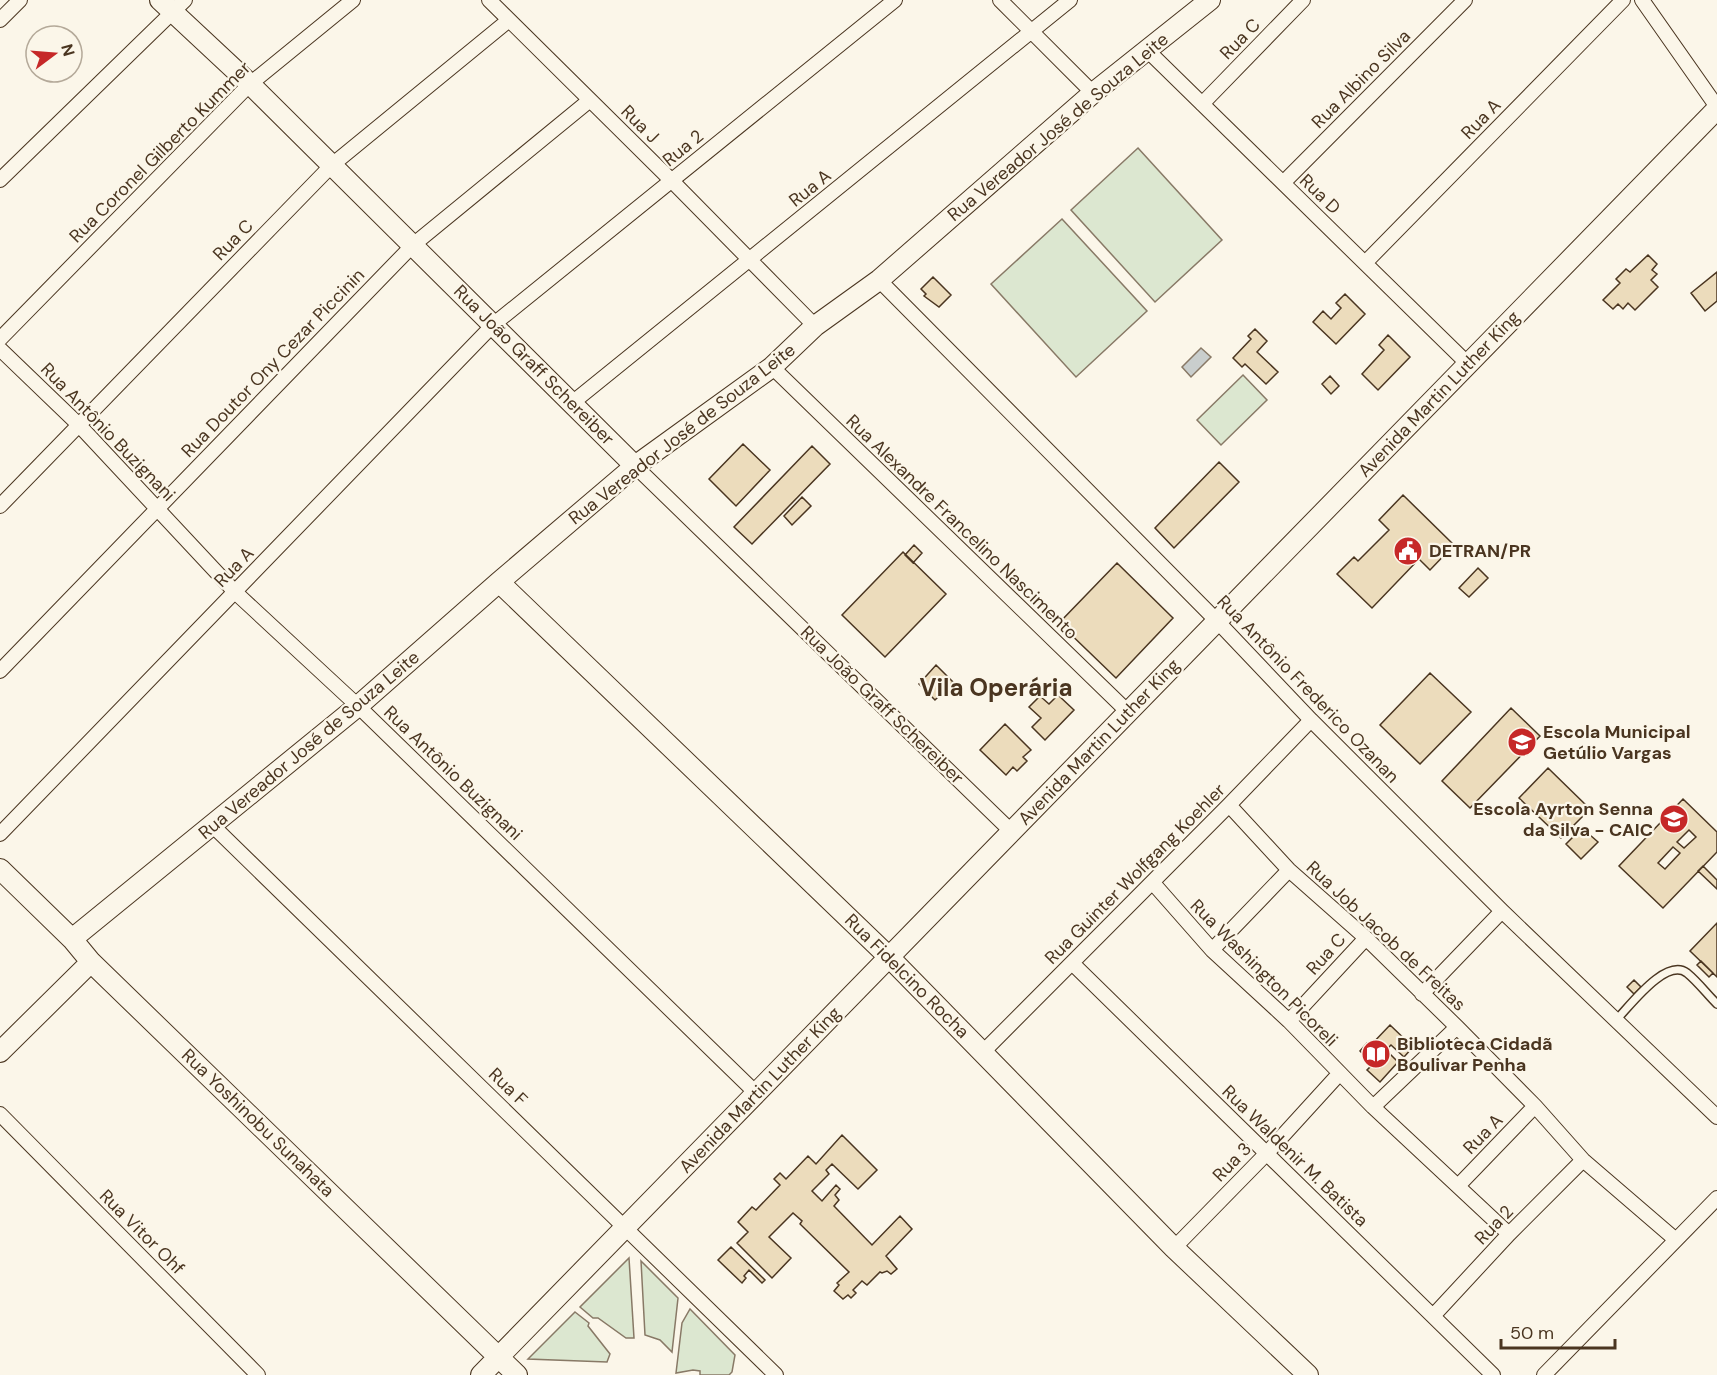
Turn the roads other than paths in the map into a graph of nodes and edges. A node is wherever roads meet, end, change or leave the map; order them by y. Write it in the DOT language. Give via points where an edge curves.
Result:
graph roads {
  1 [pos="20,0"];
  2 [pos="353,0"];
  3 [pos="489,0"];
  4 [pos="895,0"];
  5 [pos="1000,0"];
  6 [pos="1070,0"];
  7 [pos="1210,0"];
  8 [pos="1303,0"];
  9 [pos="1465,0"];
  10 [pos="1623,0"];
  11 [pos="1642,0"];
  12 [pos="173,4"];
  13 [pos="0,20"];
  14 [pos="509,20"];
  15 [pos="1031,31"];
  16 [pos="1147,50"];
  17 [pos="250,84"];
  18 [pos="1093,93"];
  19 [pos="590,100"];
  20 [pos="1202,104"];
  21 [pos="1717,108"];
  22 [pos="332,165"];
  23 [pos="0,180"];
  24 [pos="672,180"];
  25 [pos="1283,183"];
  26 [pos="413,245"];
  27 [pos="750,260"];
  28 [pos="1365,263"];
  29 [pos="879,280"];
  30 [pos="494,324"];
  31 [pos="815,326"];
  32 [pos="0,339"];
  33 [pos="0,349"];
  34 [pos="1468,364"];
  35 [pos="772,367"];
  36 [pos="572,403"];
  37 [pos="78,424"];
  38 [pos="635,466"];
  39 [pos="0,506"];
  40 [pos="158,508"];
  41 [pos="500,582"];
  42 [pos="236,592"];
  43 [pos="1217,621"];
  44 [pos="0,671"];
  45 [pos="358,706"];
  46 [pos="1128,712"];
  47 [pos="1311,720"];
  48 [pos="1229,805"];
  49 [pos="213,826"];
  50 [pos="1012,831"];
  51 [pos="0,834"];
  52 [pos="0,869"];
  53 [pos="1289,870"];
  54 [pos="1152,883"];
  55 [pos="1502,910"];
  56 [pos="1366,938"];
  57 [pos="72,939"];
  58 [pos="1212,950"];
  59 [pos="889,957"];
  60 [pos="92,962"];
  61 [pos="1072,963"];
  62 [pos="1422,994"];
  63 [pos="1717,1004"];
  64 [pos="1616,1020"];
  65 [pos="1290,1021"];
  66 [pos="1457,1027"];
  67 [pos="0,1052"];
  68 [pos="983,1052"];
  69 [pos="1339,1074"];
  70 [pos="756,1093"];
  71 [pos="1534,1106"];
  72 [pos="1373,1107"];
  73 [pos="0,1114"];
  74 [pos="1717,1117"];
  75 [pos="1267,1153"];
  76 [pos="1583,1160"];
  77 [pos="1458,1186"];
  78 [pos="1717,1198"];
  79 [pos="626,1227"];
  80 [pos="1509,1234"];
  81 [pos="1676,1240"];
  82 [pos="1174,1248"];
  83 [pos="1433,1316"];
  84 [pos="499,1357"];
  85 [pos="258,1375"];
  86 [pos="481,1375"];
  87 [pos="517,1375"];
  88 [pos="777,1375"];
  89 [pos="1308,1375"];
  90 [pos="1493,1375"];
  91 [pos="1544,1375"];
  1 -- 13 [label="street"];
  2 -- 17 [label="street, Rua Coronel Gilberto Kummer"];
  3 -- 14 [label="street, Rua J"];
  4 -- 24 [label="street, Rua 2"];
  5 -- 15 [label="street"];
  6 -- 15 [label="street, Rua A"];
  7 -- 16 [label="street, Rua Vereador José de Souza Leite"];
  8 -- 20 [label="street, Rua C"];
  9 -- 25 [label="street, Rua Albino Silva"];
  10 -- 28 [label="street, Rua A"];
  11 -- 21 [label="street"];
  12 -- 17 [label="street, Rua João Graff Schereiber"];
  12 -- 23 [label="street"];
  14 -- 19 [label="street, Rua J"];
  14 -- 22 [label="street, Rua C"];
  15 -- 18 [label="street"];
  15 -- 27 [label="street, Rua A"];
  16 -- 18 [label="street, Rua Vereador José de Souza Leite"];
  16 -- 20 [label="street, Rua D"];
  17 -- 22 [label="street, Rua João Graff Schereiber"];
  17 -- 32 [label="street, Rua Coronel Gilberto Kummer"];
  18 -- 29 [label="street, Rua Vereador José de Souza Leite"];
  19 -- 24 [label="street, Rua J"];
  19 -- 26 [label="street, Rua Doutor Ony Cezar Piccinin"];
  20 -- 25 [label="street, Rua D"];
  21 -- 34 [label="street, Avenida Martin Luther King"];
  22 -- 26 [label="street, Rua João Graff Schereiber"];
  22 -- 37 [label="street, Rua C"];
  24 -- 27 [label="street, Rua J"];
  24 -- 30 [label="street, Rua 2"];
  25 -- 28 [label="street, Rua D"];
  26 -- 30 [label="street, Rua João Graff Schereiber"];
  26 -- 40 [label="street, Rua Doutor Ony Cezar Piccinin"];
  27 -- 31 [label="street, Rua J"];
  27 -- 36 [label="street, Rua A"];
  28 -- 34 [label="street, Rua D"];
  29 -- 31 [label="street, Rua Vereador José de Souza Leite"];
  29 -- 43 [label="street, Rua Antônio Frederico Ozanan"];
  30 -- 36 [label="street, Rua João Graff Schereiber"];
  30 -- 42 [label="street, Rua A"];
  31 -- 35 [label="street, Rua Vereador José de Souza Leite"];
  33 -- 37 [label="street, Rua Antônio Buzignani"];
  34 -- 43 [label="street, Avenida Martin Luther King"];
  35 -- 38 [label="street, Rua Vereador José de Souza Leite"];
  35 -- 46 [label="street, Rua Alexandre Francelino Nascimento"];
  36 -- 38 [label="street, Rua João Graff Schereiber"];
  37 -- 39 [label="street, Rua C"];
  37 -- 40 [label="street, Rua Antônio Buzignani"];
  38 -- 41 [label="street, Rua Vereador José de Souza Leite"];
  38 -- 50 [label="street, Rua João Graff Schereiber"];
  40 -- 42 [label="street, Rua Antônio Buzignani"];
  40 -- 44 [label="street, Rua Doutor Ony Cezar Piccinin"];
  41 -- 45 [label="street, Rua Vereador José de Souza Leite"];
  41 -- 59 [label="street, Rua Fidelcino Rocha"];
  42 -- 45 [label="street, Rua Antônio Buzignani"];
  42 -- 51 [label="street, Rua A"];
  43 -- 46 [label="street, Avenida Martin Luther King"];
  43 -- 47 [label="street, Rua Antônio Frederico Ozanan"];
  45 -- 49 [label="street, Rua Vereador José de Souza Leite"];
  45 -- 70 [label="street, Rua Antônio Buzignani"];
  46 -- 50 [label="street, Avenida Martin Luther King"];
  47 -- 48 [label="street, Rua Guinter Wolfgang Koehler"];
  47 -- 55 [label="street, Rua Antônio Frederico Ozanan"];
  48 -- 53 [label="street, Rua Job Jacob de Freitas"];
  48 -- 54 [label="street, Rua Guinter Wolfgang Koehler"];
  49 -- 57 [label="street, Rua Vereador José de Souza Leite"];
  49 -- 79 [label="street, Rua F"];
  50 -- 59 [label="street, Avenida Martin Luther King"];
  52 -- 57 [label="street, Rua Yoshinobu Sunahata"];
  53 -- 56 [label="street, Rua Job Jacob de Freitas"];
  53 -- 58 [label="street"];
  54 -- 58 [label="street, Rua Washington Picoreli"];
  54 -- 61 [label="street, Rua Guinter Wolfgang Koehler"];
  55 -- 62 [label="street"];
  55 -- 64 [label="street, Rua Antônio Frederico Ozanan"];
  56 -- 62 [label="street, Rua Job Jacob de Freitas"];
  56 -- 65 [label="street, Rua C"];
  57 -- 60 [label="street, Rua Yoshinobu Sunahata"];
  58 -- 65 [label="street, Rua Washington Picoreli"];
  59 -- 68 [label="street, Rua Fidelcino Rocha"];
  59 -- 70 [label="street, Avenida Martin Luther King"];
  60 -- 67 [label="street"];
  60 -- 84 [label="street, Rua Yoshinobu Sunahata"];
  61 -- 68 [label="street, Rua Guinter Wolfgang Koehler"];
  61 -- 75 [label="street, Rua Waldenir M. Batista"];
  62 -- 66 [label="street, Rua Job Jacob de Freitas"];
  63 -- 64 [label="lane" via="1685,971 1673,969 1660,975"];
  64 -- 74 [label="street, Rua Antônio Frederico Ozanan"];
  65 -- 69 [label="street, Rua Washington Picoreli"];
  66 -- 71 [label="street, Rua Job Jacob de Freitas"];
  66 -- 72 [label="street"];
  68 -- 82 [label="street, Rua Fidelcino Rocha"];
  69 -- 72 [label="street, Rua Washington Picoreli"];
  69 -- 75 [label="street, Rua 3"];
  70 -- 79 [label="street, Avenida Martin Luther King"];
  71 -- 76 [label="street, Rua Job Jacob de Freitas"];
  71 -- 77 [label="street, Rua A"];
  72 -- 77 [label="street, Rua Washington Picoreli"];
  73 -- 85 [label="street, Rua Vitor Ohf"];
  75 -- 82 [label="street, Rua 3"];
  75 -- 83 [label="street, Rua Waldenir M. Batista"];
  76 -- 80 [label="street, Rua 2"];
  76 -- 81 [label="street, Rua Job Jacob de Freitas"];
  77 -- 80 [label="street, Rua Washington Picoreli"];
  78 -- 81 [label="street"];
  79 -- 84 [label="street, Avenida Martin Luther King"];
  79 -- 88 [label="street, Rua F"];
  80 -- 83 [label="street, Rua 2"];
  81 -- 91 [label="street"];
  82 -- 89 [label="street, Rua Fidelcino Rocha"];
  83 -- 90 [label="street, Rua Waldenir M. Batista"];
  84 -- 86 [label="street, Avenida Martin Luther King"];
  84 -- 87 [label="street, Rua Yoshinobu Sunahata"];
}
